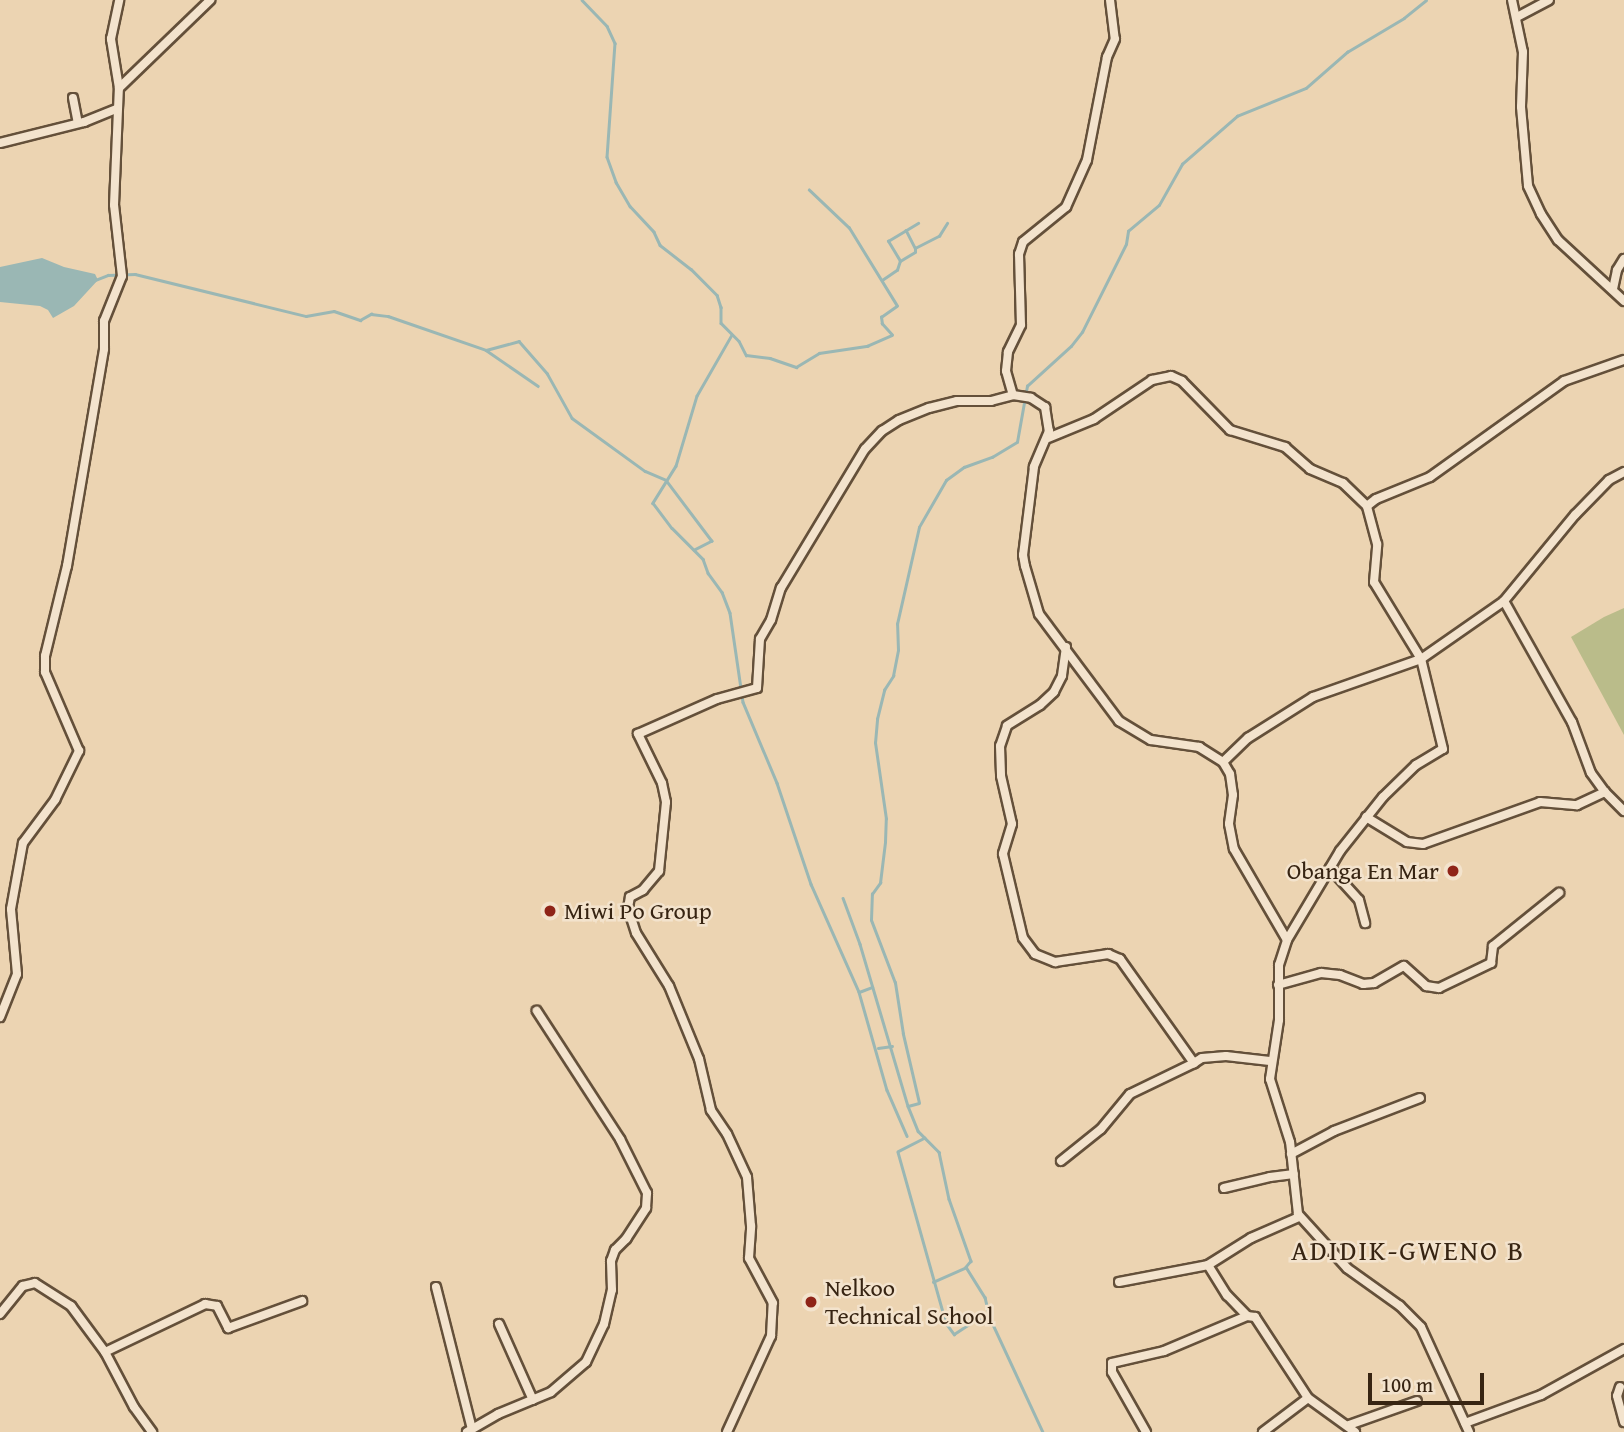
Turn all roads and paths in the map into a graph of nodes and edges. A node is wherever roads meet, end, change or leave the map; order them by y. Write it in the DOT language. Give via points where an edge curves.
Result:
graph roads {
  1 [pos="119,0"];
  2 [pos="209,0"];
  3 [pos="1110,0"];
  4 [pos="1512,0"];
  5 [pos="1549,0"];
  6 [pos="1517,17"];
  7 [pos="119,88"];
  8 [pos="73,98"];
  9 [pos="117,109"];
  10 [pos="78,123"];
  11 [pos="0,143"];
  12 [pos="1624,260"];
  13 [pos="1613,289"];
  14 [pos="1624,301"];
  15 [pos="1624,360"];
  16 [pos="1013,395"];
  17 [pos="1048,438"];
  18 [pos="1624,472"];
  19 [pos="1367,506"];
  20 [pos="1504,601"];
  21 [pos="1066,647"];
  22 [pos="1421,659"];
  23 [pos="1223,762"];
  24 [pos="1605,793"];
  25 [pos="1624,811"];
  26 [pos="1366,817"];
  27 [pos="1330,868"];
  28 [pos="1559,893"];
  29 [pos="1365,923"];
  30 [pos="1287,940"];
  31 [pos="1278,985"];
  32 [pos="537,1011"];
  33 [pos="0,1017"];
  34 [pos="1270,1061"];
  35 [pos="1194,1063"];
  36 [pos="1420,1098"];
  37 [pos="1291,1154"];
  38 [pos="1061,1161"];
  39 [pos="1294,1174"];
  40 [pos="1224,1188"];
  41 [pos="1299,1217"];
  42 [pos="1208,1265"];
  43 [pos="1119,1282"];
  44 [pos="436,1287"];
  45 [pos="302,1301"];
  46 [pos="0,1314"];
  47 [pos="1247,1316"];
  48 [pos="499,1324"];
  49 [pos="1624,1349"];
  50 [pos="105,1352"];
  51 [pos="1620,1387"];
  52 [pos="1308,1398"];
  53 [pos="533,1400"];
  54 [pos="1417,1401"];
  55 [pos="1624,1422"];
  56 [pos="1465,1423"];
  57 [pos="1352,1429"];
  58 [pos="470,1430"];
  59 [pos="152,1432"];
  60 [pos="727,1432"];
  61 [pos="1146,1432"];
  62 [pos="1263,1432"];
  63 [pos="1469,1432"];
  1 -- 7 [label="street" via="111,39"];
  2 -- 7 [label="street"];
  3 -- 16 [label="street" via="1115,39 1104,69 1087,160 1066,207 1023,242 1019,254 1021,325 1005,365"];
  4 -- 6 [label="street"];
  5 -- 6 [label="street"];
  6 -- 13 [label="street" via="1523,52 1522,127 1528,186 1550,231"];
  7 -- 9 [label="street"];
  8 -- 10 [label="street"];
  9 -- 10 [label="street"];
  9 -- 33 [label="street" via="114,205 122,276 104,321 104,349 67,566 45,656 46,672 79,751 55,800 20,852 11,909 17,974"];
  10 -- 11 [label="street"];
  12 -- 13 [label="street"];
  13 -- 14 [label="street"];
  15 -- 19 [label="street" via="1564,381 1430,477"];
  16 -- 17 [label="street" via="1031,398 1045,407"];
  16 -- 60 [label="street" via="929,408 882,431 865,449 781,588 761,639 757,688 717,699 638,734 662,783 665,811 659,871 643,890 629,897 628,908 636,933 669,986 699,1059 711,1110 747,1177 748,1258 774,1303 771,1336"];
  17 -- 19 [label="street" via="1094,419 1152,380 1171,376 1182,381 1230,430 1285,447 1310,469 1351,488"];
  17 -- 21 [label="street" via="1034,467 1023,556 1039,614"];
  18 -- 20 [label="street" via="1609,480 1575,515"];
  19 -- 22 [label="street" via="1377,544 1374,582"];
  20 -- 22 [label="street"];
  20 -- 24 [label="street" via="1572,722 1591,773"];
  21 -- 23 [label="street" via="1092,689 1124,725 1151,740 1199,747"];
  21 -- 35 [label="street" via="1062,676 1054,692 1011,721 1002,737 1002,776 1012,824 1003,854 1021,931 1035,954 1047,960 1069,962 1108,954 1120,959"];
  22 -- 23 [label="street" via="1313,697 1248,738"];
  22 -- 26 [label="street" via="1443,749 1416,765"];
  23 -- 30 [label="street" via="1233,795 1229,824 1234,849"];
  24 -- 25 [label="street"];
  24 -- 26 [label="street" via="1577,804 1541,802 1423,844 1407,842"];
  26 -- 27 [label="street"];
  27 -- 29 [label="street" via="1359,900"];
  27 -- 30 [label="street"];
  28 -- 31 [label="street" via="1493,946 1491,963 1439,988 1426,986 1404,966 1363,984 1321,973"];
  30 -- 31 [label="street"];
  31 -- 34 [label="street" via="1278,1031"];
  32 -- 53 [label="street" via="611,1121 647,1200 634,1228 615,1250 604,1324 586,1362 570,1378"];
  34 -- 35 [label="street" via="1226,1056"];
  34 -- 37 [label="street" via="1271,1089"];
  35 -- 38 [label="street" via="1130,1094 1101,1129"];
  36 -- 37 [label="street" via="1334,1131"];
  37 -- 39 [label="street"];
  39 -- 40 [label="street"];
  39 -- 41 [label="street"];
  41 -- 42 [label="street" via="1251,1238"];
  41 -- 56 [label="street" via="1347,1268 1421,1327"];
  42 -- 43 [label="street"];
  42 -- 47 [label="street"];
  44 -- 58 [label="street"];
  45 -- 50 [label="street" via="228,1328 217,1306 205,1304"];
  46 -- 50 [label="street" via="23,1286 35,1283 71,1306"];
  47 -- 52 [label="street" via="1255,1317"];
  47 -- 61 [label="street" via="1164,1351 1112,1363 1112,1372"];
  48 -- 53 [label="street"];
  49 -- 56 [label="street" via="1541,1395"];
  50 -- 59 [label="street"];
  51 -- 55 [label="street" via="1617,1396"];
  52 -- 57 [label="street"];
  52 -- 62 [label="street"];
  53 -- 58 [label="street"];
  54 -- 57 [label="street"];
  56 -- 63 [label="street"];
}
